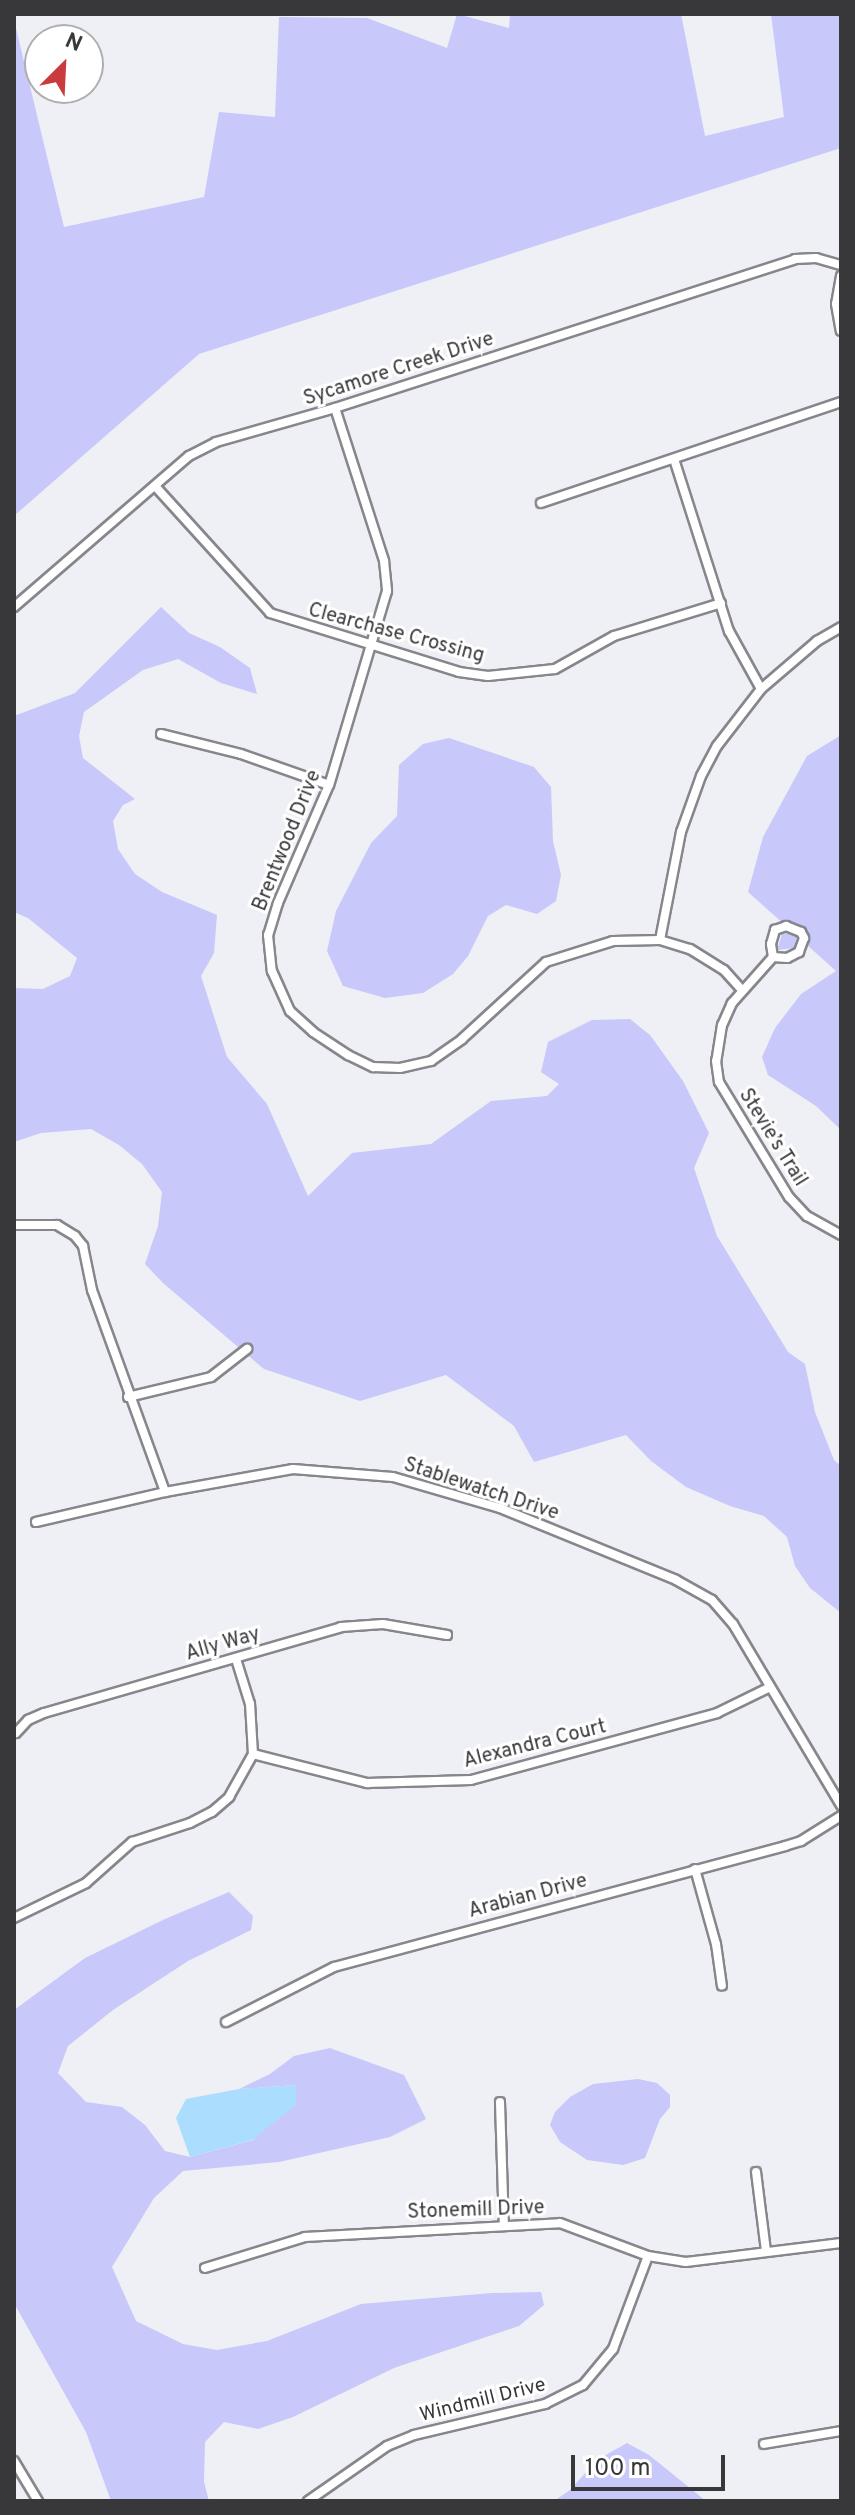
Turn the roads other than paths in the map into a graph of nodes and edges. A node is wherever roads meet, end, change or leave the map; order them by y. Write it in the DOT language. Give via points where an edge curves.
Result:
graph roads {
  1 [pos="841,265"];
  2 [pos="841,276"];
  3 [pos="841,331"];
  4 [pos="841,402"];
  5 [pos="335,408"];
  6 [pos="674,459"];
  7 [pos="155,486"];
  8 [pos="541,503"];
  9 [pos="721,603"];
  10 [pos="14,607"];
  11 [pos="841,627"];
  12 [pos="373,645"];
  13 [pos="761,689"];
  14 [pos="161,734"];
  15 [pos="329,785"];
  16 [pos="660,940"];
  17 [pos="773,957"];
  18 [pos="741,989"];
  19 [pos="14,1225"];
  20 [pos="841,1235"];
  21 [pos="247,1349"];
  22 [pos="128,1397"];
  23 [pos="165,1492"];
  24 [pos="36,1522"];
  25 [pos="447,1635"];
  26 [pos="236,1659"];
  27 [pos="770,1687"];
  28 [pos="16,1733"];
  29 [pos="253,1754"];
  30 [pos="841,1805"];
  31 [pos="841,1816"];
  32 [pos="695,1869"];
  33 [pos="14,1918"];
  34 [pos="722,1986"];
  35 [pos="226,2022"];
  36 [pos="500,2102"];
  37 [pos="756,2172"];
  38 [pos="504,2226"];
  39 [pos="841,2243"];
  40 [pos="766,2251"];
  41 [pos="648,2256"];
  42 [pos="205,2268"];
  43 [pos="841,2431"];
  44 [pos="764,2444"];
  45 [pos="14,2461"];
  46 [pos="38,2501"];
  47 [pos="308,2501"];
  1 -- 5 [label="street, Sycamore Creek Drive" via="795,259"];
  2 -- 3 [label="street" via="836,304"];
  4 -- 6 [label="street"];
  5 -- 7 [label="street, Sycamore Creek Drive" via="216,442 189,456"];
  5 -- 12 [label="street, Brentwood Drive" via="387,578"];
  6 -- 8 [label="street"];
  6 -- 9 [label="street"];
  7 -- 10 [label="street, Sycamore Creek Drive"];
  7 -- 12 [label="street, Clearchase Crossing" via="270,613"];
  9 -- 12 [label="street, Clearchase Crossing" via="614,636 572,662 531,674 459,672"];
  9 -- 13 [label="street" via="738,653"];
  11 -- 13 [label="street"];
  12 -- 15 [label="street, Brentwood Drive"];
  13 -- 16 [label="street" via="701,776 681,832"];
  14 -- 15 [label="street" via="241,754"];
  15 -- 16 [label="street, Brentwood Drive" via="268,935 272,971 290,1011 301,1022 373,1067 431,1061 546,962 613,941"];
  16 -- 18 [label="street, Brentwood Drive" via="709,960"];
  17 -- 17 [label="street, Stevie’s Trail" via="799,952 801,932 786,926 775,930"];
  17 -- 18 [label="street, Stevie’s Trail"];
  18 -- 20 [label="street, Stevie’s Trail" via="722,1025 716,1061 719,1082 789,1197 807,1216"];
  19 -- 22 [label="street" via="57,1225 83,1246"];
  21 -- 22 [label="street" via="211,1377"];
  22 -- 23 [label="street"];
  23 -- 24 [label="street, Stablewatch Drive"];
  23 -- 27 [label="street, Stablewatch Drive" via="293,1469 393,1477 500,1508 676,1580 712,1600 733,1624"];
  25 -- 26 [label="street, Ally Way" via="359,1625"];
  26 -- 28 [label="street, Ally Way" via="44,1713"];
  26 -- 29 [label="street" via="250,1704"];
  27 -- 29 [label="street, Alexandra Court" via="717,1713 471,1780 367,1783"];
  27 -- 30 [label="street, Stablewatch Drive"];
  29 -- 33 [label="street" via="229,1797 212,1812 132,1842 86,1883"];
  31 -- 32 [label="street, Arabian Drive" via="801,1841"];
  32 -- 34 [label="street"];
  32 -- 35 [label="street, Arabian Drive" via="334,1967"];
  36 -- 38 [label="street"];
  37 -- 40 [label="street"];
  38 -- 41 [label="street, Stonemill Drive" via="560,2223"];
  38 -- 42 [label="street, Stonemill Drive" via="305,2237"];
  39 -- 40 [label="street, Stonemill Drive"];
  40 -- 41 [label="street, Stonemill Drive" via="686,2262"];
  41 -- 47 [label="street, Windmill Drive" via="613,2349 583,2385 545,2404 387,2446"];
  43 -- 44 [label="street"];
  45 -- 46 [label="street"];
}
